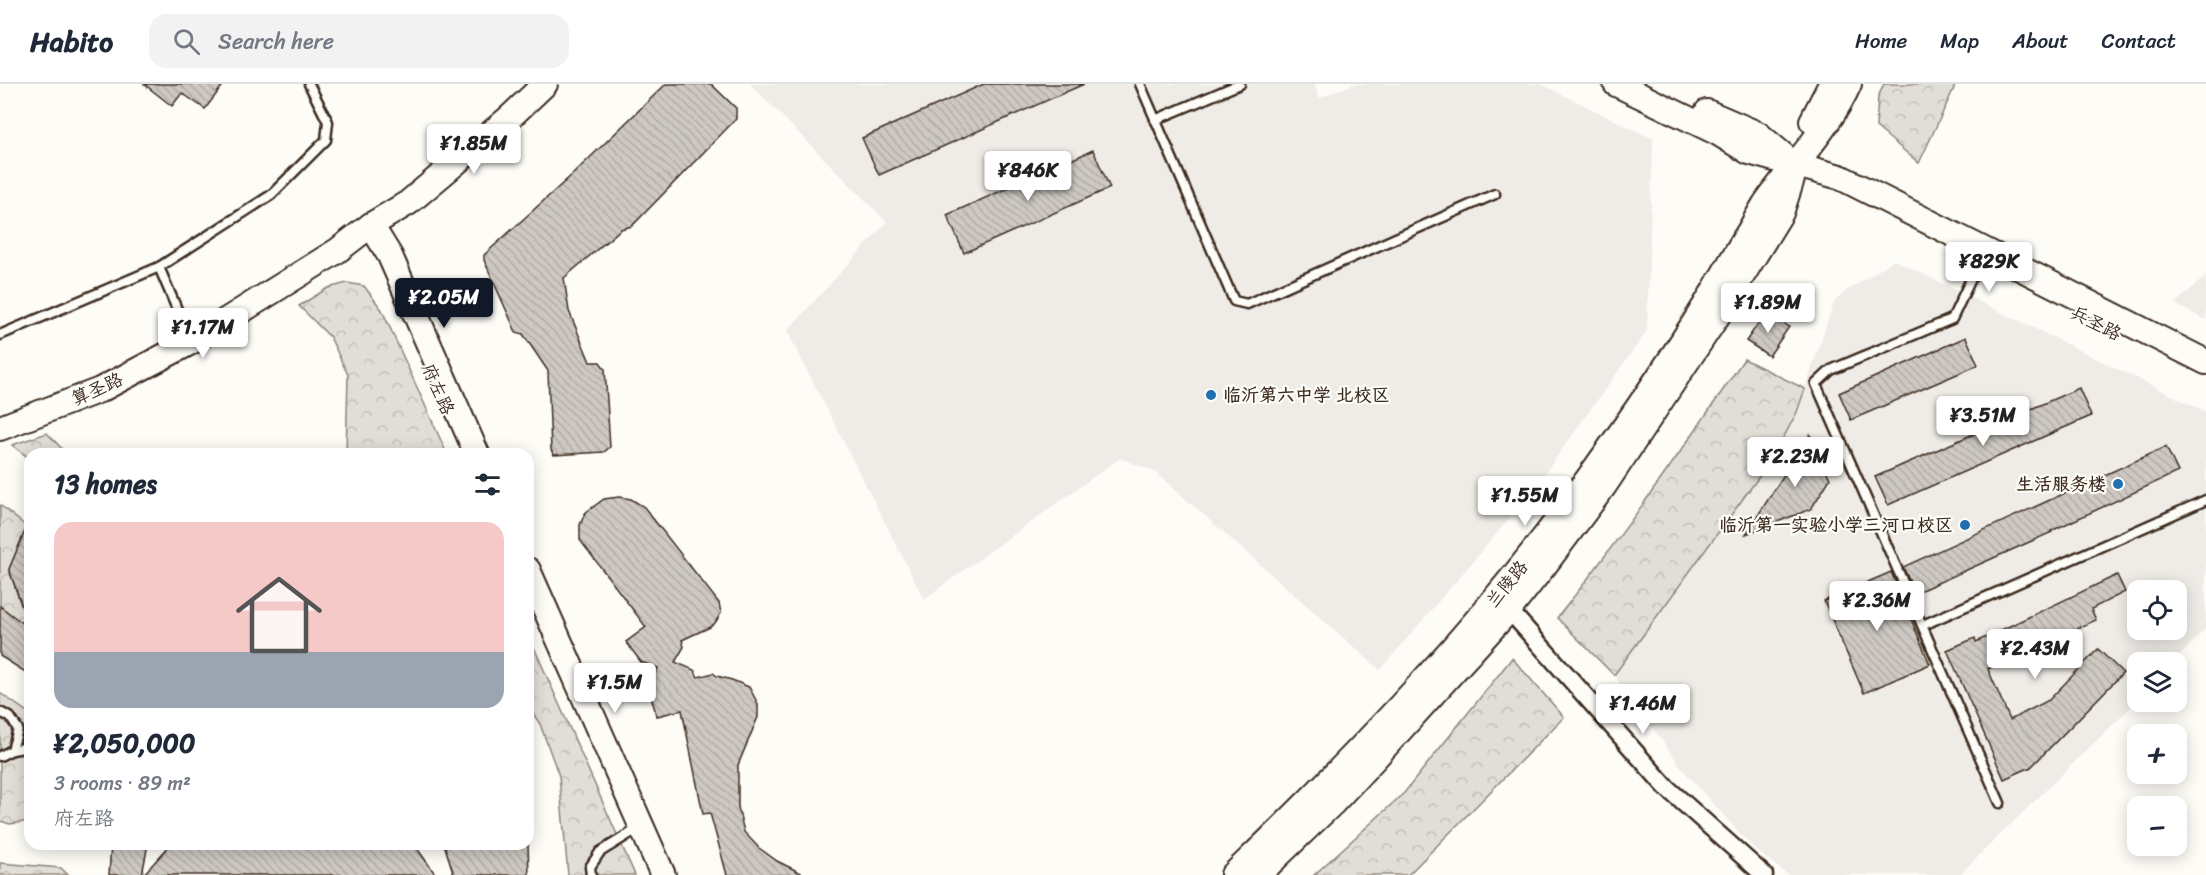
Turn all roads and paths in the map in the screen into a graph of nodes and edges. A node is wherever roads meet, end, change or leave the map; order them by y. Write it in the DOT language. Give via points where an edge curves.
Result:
graph roads {
  1 [pos="309,84"];
  2 [pos="522,84"];
  3 [pos="545,84"];
  4 [pos="1140,84"];
  5 [pos="1240,84"];
  6 [pos="1616,84"];
  7 [pos="1650,84"];
  8 [pos="1831,84"];
  9 [pos="1849,84"];
  10 [pos="1155,120"];
  11 [pos="1796,166"];
  12 [pos="1495,194"];
  13 [pos="371,225"];
  14 [pos="1978,264"];
  15 [pos="159,267"];
  16 [pos="185,328"];
  17 [pos="0,336"];
  18 [pos="2206,362"];
  19 [pos="2206,379"];
  20 [pos="0,411"];
  21 [pos="0,428"];
  22 [pos="464,448"];
  23 [pos="474,448"];
  24 [pos="2206,500"];
  25 [pos="534,584"];
  26 [pos="534,606"];
  27 [pos="1509,610"];
  28 [pos="1923,625"];
  29 [pos="0,712"];
  30 [pos="24,748"];
  31 [pos="12,750"];
  32 [pos="0,756"];
  33 [pos="2000,803"];
  34 [pos="634,831"];
  35 [pos="591,875"];
  36 [pos="654,875"];
  37 [pos="663,875"];
  38 [pos="1233,875"];
  39 [pos="1258,875"];
  40 [pos="1764,875"];
  1 -- 15 [label="lane" via="328,122 326,141 271,195"];
  2 -- 13 [label="main road, 算圣路" via="403,189"];
  3 -- 13 [label="main road, 算圣路" via="408,203"];
  4 -- 10 [label="lane"];
  5 -- 10 [label="lane"];
  6 -- 11 [label="main road, 兵圣路" via="1749,152"];
  7 -- 11 [label="main road, 兵圣路" via="1758,134"];
  8 -- 11 [label="main road, 兰陵路"];
  9 -- 11 [label="main road, 兰陵路" via="1843,99"];
  10 -- 12 [label="lane" via="1234,302 1247,304"];
  11 -- 14 [label="main road, 兵圣路" via="1833,190"];
  11 -- 18 [label="main road, 兵圣路" via="1840,177"];
  11 -- 27 [label="main road, 兰陵路" via="1781,213 1707,333 1604,486"];
  11 -- 38 [label="main road, 兰陵路" via="1764,205 1693,324 1590,476 1490,607 1321,791"];
  13 -- 16 [label="main road, 算圣路" via="332,238"];
  13 -- 21 [label="main road, 算圣路" via="193,341 100,390"];
  13 -- 22 [label="main road, 府左路" via="382,261"];
  13 -- 23 [label="main road, 府左路" via="390,256"];
  14 -- 19 [label="main road, 兵圣路"];
  14 -- 28 [label="lane" via="1952,319 1832,370 1816,384"];
  15 -- 16 [label="lane"];
  15 -- 17 [label="lane"];
  16 -- 20 [label="main road, 算圣路" via="93,375"];
  24 -- 28 [label="lane"];
  25 -- 37 [label="main road"];
  26 -- 34 [label="main road"];
  27 -- 39 [label="main road, 兰陵路" via="1333,803"];
  27 -- 40 [label="street" via="1667,788"];
  28 -- 33 [label="lane"];
  29 -- 31 [label="lane" via="18,729"];
  30 -- 31 [label="lane"];
  31 -- 32 [label="lane"];
  34 -- 35 [label="lane" via="600,852 590,867"];
  34 -- 36 [label="main road"];
}
